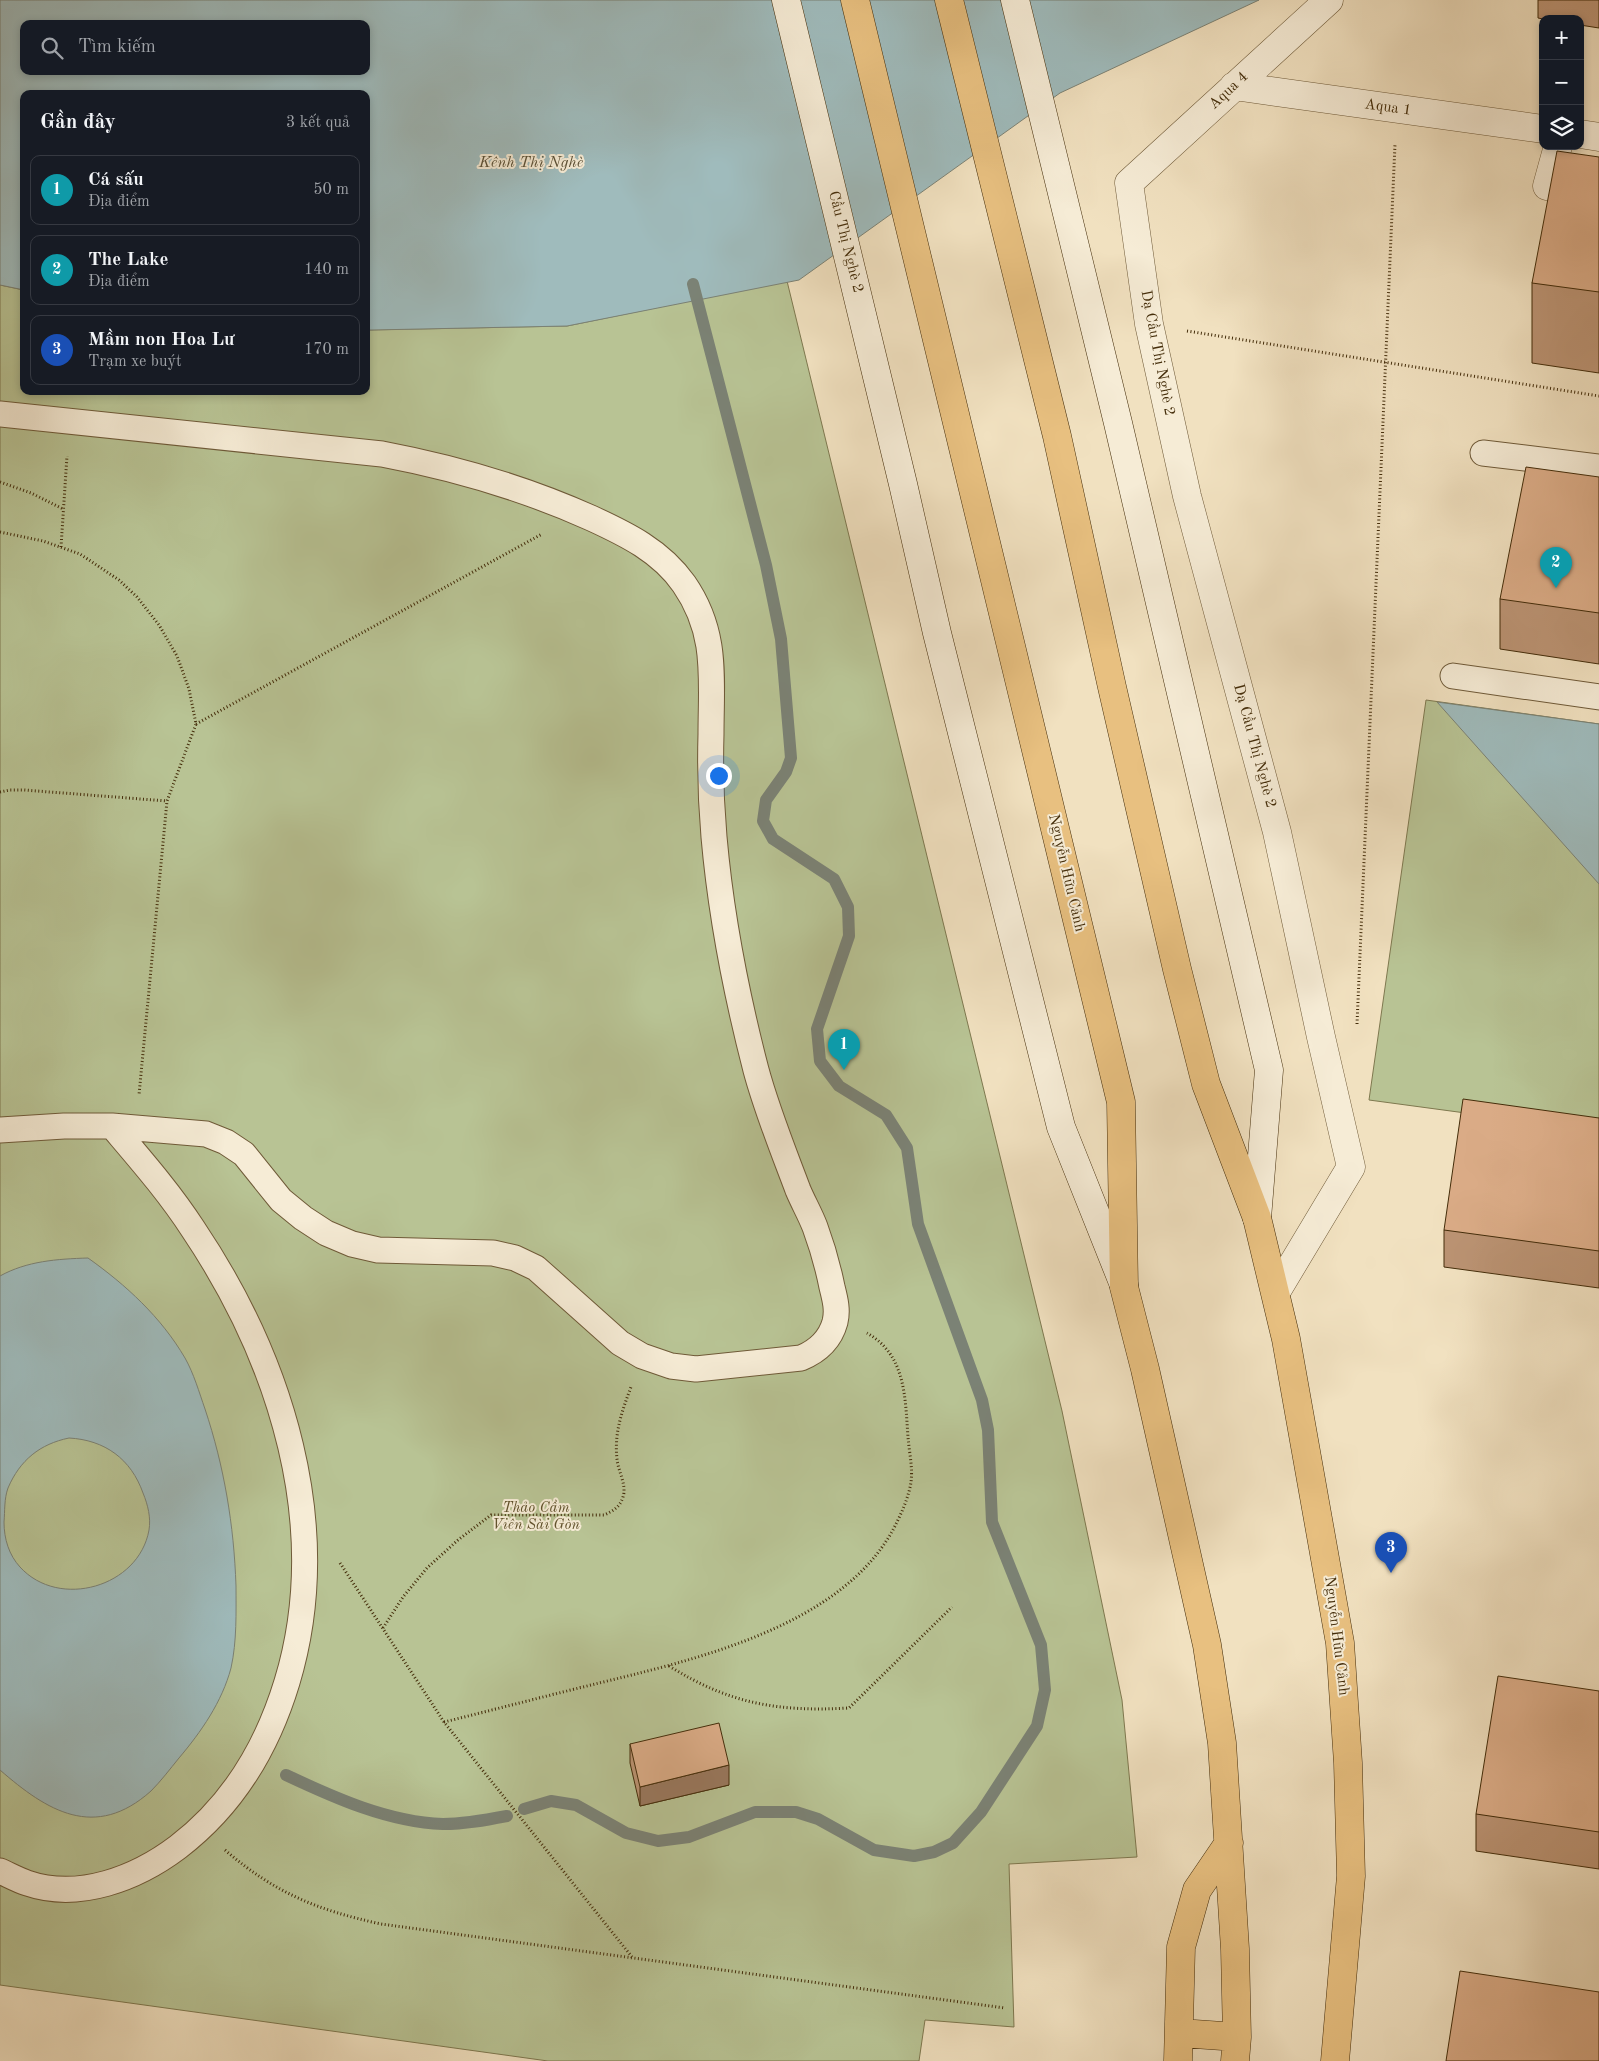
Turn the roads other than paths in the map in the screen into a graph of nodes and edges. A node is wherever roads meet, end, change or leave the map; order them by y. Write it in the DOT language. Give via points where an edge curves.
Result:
graph roads {
  1 [pos="786,0"];
  2 [pos="855,0"];
  3 [pos="949,0"];
  4 [pos="1015,0"];
  5 [pos="1329,0"];
  6 [pos="1234,86"];
  7 [pos="1539,128"];
  8 [pos="1584,135"];
  9 [pos="1599,137"];
  10 [pos="1557,150"];
  11 [pos="1130,183"];
  12 [pos="1547,186"];
  13 [pos="0,414"];
  14 [pos="1483,453"];
  15 [pos="1599,467"];
  16 [pos="903,484"];
  17 [pos="1453,676"];
  18 [pos="1599,697"];
  19 [pos="124,1127"];
  20 [pos="5,1134"];
  21 [pos="1258,1218"];
  22 [pos="1124,1286"];
  23 [pos="1276,1292"];
  24 [pos="1229,1843"];
  25 [pos="0,1871"];
  26 [pos="1180,2033"];
  27 [pos="1236,2049"];
  28 [pos="1178,2061"];
  29 [pos="1335,2061"];
  1 -- 16 [label="main road, Cầu Thị Nghè 2"];
  2 -- 22 [label="main road, Nguyễn Hữu Cảnh" via="1121,1102"];
  3 -- 21 [label="main road, Nguyễn Hữu Cảnh" via="1057,436 1116,707 1206,1084"];
  4 -- 21 [label="main road, Nguyễn Hữu Cảnh" via="1269,1070"];
  5 -- 6 [label="main road, Aqua 4"];
  6 -- 7 [label="main road, Aqua 1"];
  6 -- 11 [label="main road, Aqua 4"];
  8 -- 9 [label="main road"];
  10 -- 12 [label="main road"];
  11 -- 23 [label="main road, Dạ Cầu Thị Nghè 2" via="1149,324 1188,496 1277,832 1351,1167"];
  13 -- 19 [label="lane" via="382,454 432,463 529,492 580,513 619,531 663,560 684,583 695,604 711,652 710,768 714,834 729,953 757,1074 777,1135 828,1265 836,1305 835,1320 831,1334 812,1354 790,1360 696,1369 671,1366 642,1356 620,1343 536,1268 515,1258 493,1253 378,1250 352,1244 302,1218 281,1200 244,1154 226,1142 206,1134"];
  14 -- 15 [label="lane"];
  16 -- 22 [label="main road, Nguyễn Hữu Cảnh" via="1061,1127"];
  17 -- 18 [label="lane"];
  19 -- 20 [label="lane" via="64,1126"];
  19 -- 25 [label="lane" via="154,1176 193,1229 229,1291 254,1340 277,1400 302,1506 306,1551 300,1631 282,1699 255,1760 236,1788 201,1827 169,1854 114,1882 83,1888 56,1889 28,1884"];
  21 -- 23 [label="main road, Nguyễn Hữu Cảnh"];
  22 -- 24 [label="main road, Nguyễn Hữu Cảnh" via="1207,1645 1222,1743"];
  23 -- 29 [label="main road, Nguyễn Hữu Cảnh" via="1340,1643 1351,1876"];
  24 -- 26 [label="main road" via="1196,1890 1182,1947"];
  24 -- 27 [label="main road, Nguyễn Hữu Cảnh"];
  26 -- 27 [label="main road"];
  26 -- 28 [label="main road"];
}
